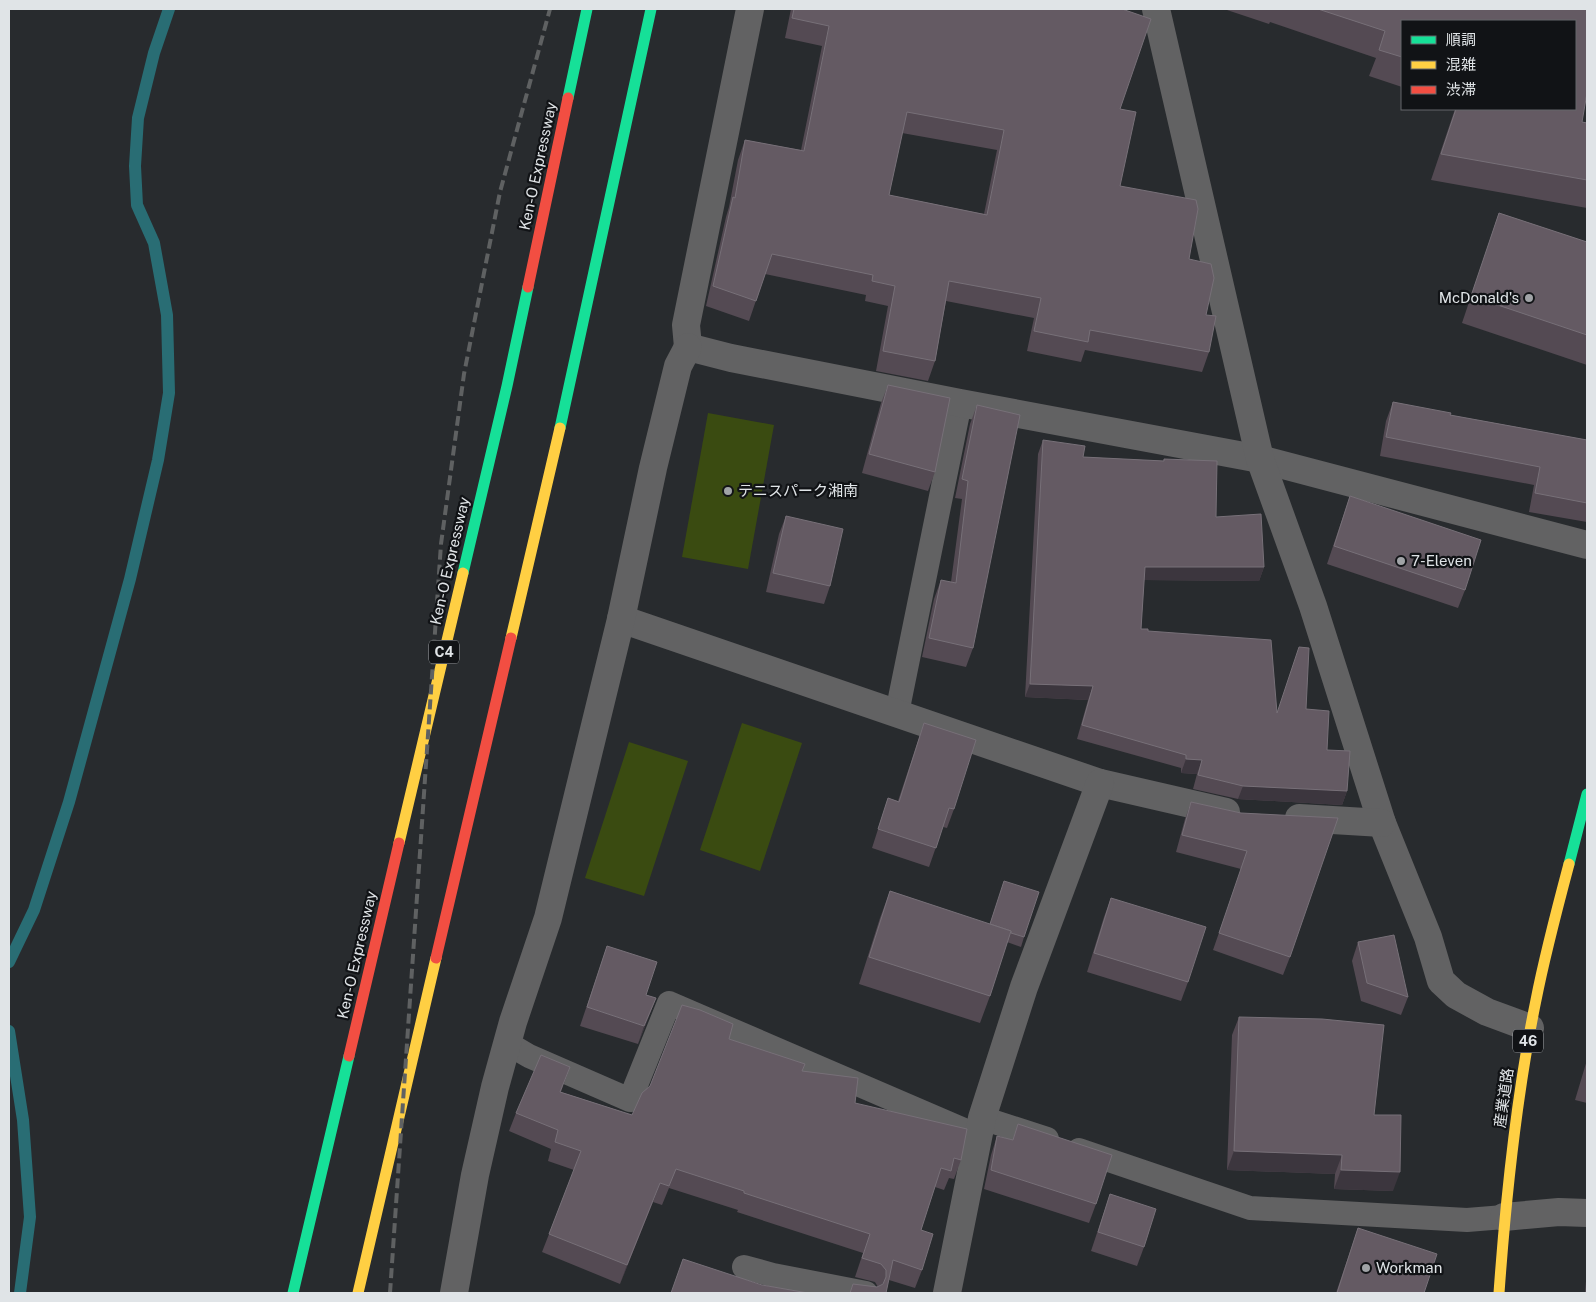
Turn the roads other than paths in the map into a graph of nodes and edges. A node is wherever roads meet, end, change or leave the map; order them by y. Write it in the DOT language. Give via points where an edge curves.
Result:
graph roads {
  1 [pos="587,9"];
  2 [pos="651,9"];
  3 [pos="750,9"];
  4 [pos="1156,9"];
  5 [pos="688,347"];
  6 [pos="960,403"];
  7 [pos="1260,459"];
  8 [pos="1587,545"];
  9 [pos="621,618"];
  10 [pos="897,713"];
  11 [pos="1100,783"];
  12 [pos="1587,794"];
  13 [pos="1382,823"];
  14 [pos="1530,1028"];
  15 [pos="507,1043"];
  16 [pos="980,1126"];
  17 [pos="1587,1213"];
  18 [pos="1504,1217"];
  19 [pos="744,1267"];
  20 [pos="293,1293"];
  21 [pos="358,1293"];
  22 [pos="454,1293"];
  23 [pos="866,1293"];
  24 [pos="947,1293"];
  25 [pos="1499,1293"];
  1 -- 20 [label="main road, Ken-O Expressway / C4" via="507,386"];
  2 -- 21 [label="main road" via="572,377"];
  3 -- 5 [label="street" via="686,325"];
  4 -- 7 [label="street"];
  5 -- 6 [label="street"];
  5 -- 9 [label="street" via="678,366"];
  6 -- 7 [label="street"];
  6 -- 10 [label="lane"];
  7 -- 8 [label="street"];
  7 -- 13 [label="street" via="1313,606"];
  9 -- 10 [label="street"];
  9 -- 15 [label="street" via="548,918"];
  10 -- 11 [label="street"];
  11 -- 13 [label="street" via="1236,814"];
  11 -- 16 [label="street" via="1024,986"];
  12 -- 14 [label="main road, 産業道路 / 46"];
  13 -- 14 [label="street" via="1428,937 1441,981 1456,995 1487,1012"];
  14 -- 18 [label="main road, 産業道路 / 46"];
  15 -- 16 [label="lane" via="529,1056 630,1100 669,1003"];
  15 -- 22 [label="street" via="475,1175"];
  16 -- 18 [label="lane" via="1250,1208 1467,1220"];
  16 -- 24 [label="street"];
  17 -- 18 [label="street"];
  18 -- 25 [label="main road, 産業道路 / 46"];
  19 -- 23 [label="lane"];
}
